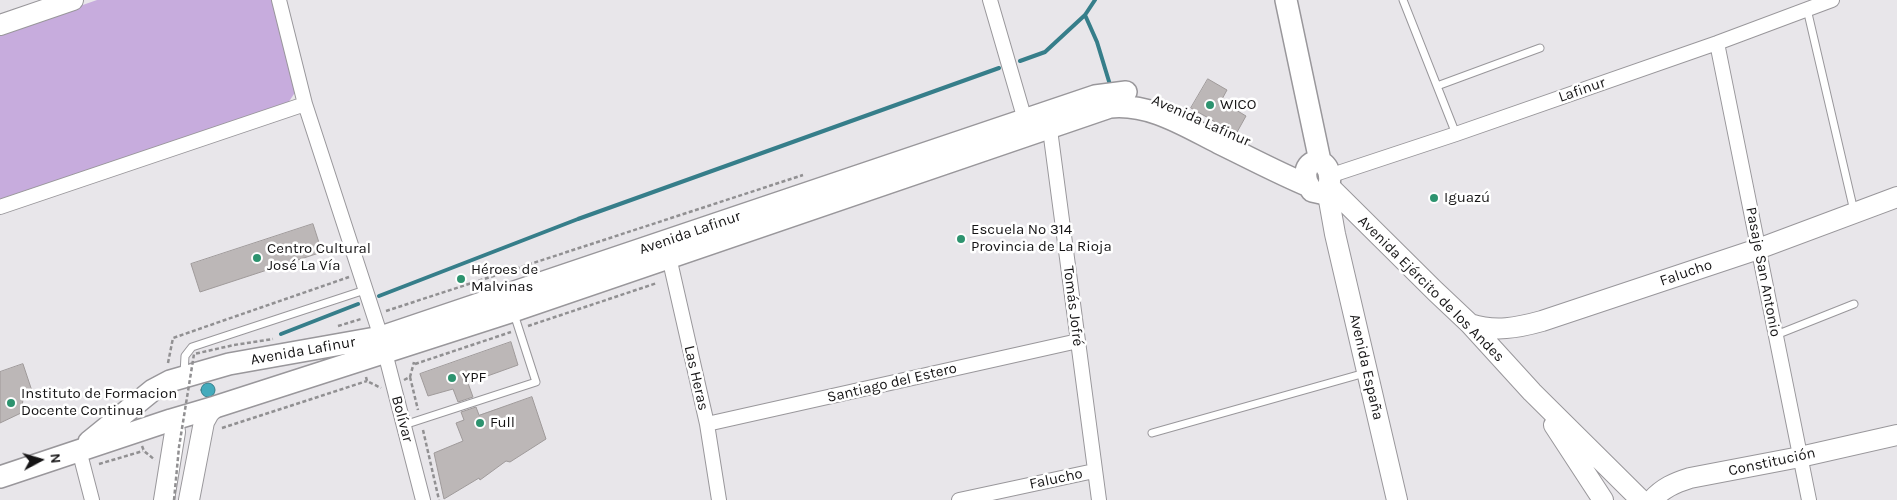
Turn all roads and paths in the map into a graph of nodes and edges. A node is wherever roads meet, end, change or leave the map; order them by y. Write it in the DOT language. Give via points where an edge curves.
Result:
graph roads {
  1 [pos="73,0"];
  2 [pos="279,0"];
  3 [pos="990,0"];
  4 [pos="1286,0"];
  5 [pos="1403,0"];
  6 [pos="1832,0"];
  7 [pos="1807,9"];
  8 [pos="0,25"];
  9 [pos="1716,43"];
  10 [pos="1540,48"];
  11 [pos="1437,86"];
  12 [pos="305,104"];
  13 [pos="1025,120"];
  14 [pos="1048,120"];
  15 [pos="1456,134"];
  16 [pos="804,174"];
  17 [pos="1320,180"];
  18 [pos="1897,198"];
  19 [pos="0,208"];
  20 [pos="1854,213"];
  21 [pos="1758,249"];
  22 [pos="669,258"];
  23 [pos="657,283"];
  24 [pos="361,291"];
  25 [pos="1854,304"];
  26 [pos="374,315"];
  27 [pos="516,320"];
  28 [pos="1470,324"];
  29 [pos="332,328"];
  30 [pos="1776,335"];
  31 [pos="273,339"];
  32 [pos="1078,341"];
  33 [pos="383,345"];
  34 [pos="202,358"];
  35 [pos="229,364"];
  36 [pos="415,364"];
  37 [pos="183,372"];
  38 [pos="1368,372"];
  39 [pos="410,377"];
  40 [pos="367,380"];
  41 [pos="1532,392"];
  42 [pos="249,396"];
  43 [pos="215,407"];
  44 [pos="171,420"];
  45 [pos="420,420"];
  46 [pos="707,424"];
  47 [pos="404,425"];
  48 [pos="222,428"];
  49 [pos="1152,433"];
  50 [pos="1897,435"];
  51 [pos="141,441"];
  52 [pos="79,450"];
  53 [pos="1800,457"];
  54 [pos="99,464"];
  55 [pos="170,466"];
  56 [pos="1094,470"];
  57 [pos="0,477"];
  58 [pos="92,500"];
  59 [pos="164,500"];
  60 [pos="174,500"];
  61 [pos="189,500"];
  62 [pos="424,500"];
  63 [pos="439,500"];
  64 [pos="720,500"];
  65 [pos="959,500"];
  66 [pos="1099,500"];
  67 [pos="1397,500"];
  68 [pos="1604,500"];
  69 [pos="1641,500"];
  70 [pos="1652,500"];
  71 [pos="1810,500"];
  1 -- 8 [label="street"];
  2 -- 12 [label="street, Bolívar"];
  3 -- 13 [label="street"];
  4 -- 17 [label="main road, Avenida España"];
  5 -- 11 [label="lane"];
  6 -- 7 [label="street, Lafinur"];
  7 -- 9 [label="street, Lafinur"];
  7 -- 20 [label="lane"];
  9 -- 15 [label="street, Lafinur"];
  9 -- 21 [label="street, Pasaje San Antonio"];
  10 -- 11 [label="lane"];
  11 -- 15 [label="lane"];
  12 -- 19 [label="street"];
  12 -- 24 [label="street, Bolívar"];
  13 -- 14 [label="main road, Avenida Lafinur"];
  13 -- 33 [label="main road, Avenida Lafinur"];
  14 -- 17 [label="main road, Avenida Lafinur" via="1110,107 1140,109 1166,116"];
  14 -- 22 [label="main road, Avenida Lafinur"];
  14 -- 32 [label="street, Tomás Jofré"];
  15 -- 17 [label="street, Lafinur"];
  16 -- 26 [label="path"];
  17 -- 28 [label="street, Avenida Ejército de los Andes"];
  17 -- 38 [label="street, Avenida España"];
  18 -- 20 [label="street, Falucho"];
  20 -- 21 [label="street, Falucho"];
  21 -- 28 [label="street, Falucho" via="1542,321 1494,329"];
  21 -- 30 [label="street, Pasaje San Antonio"];
  22 -- 27 [label="main road, Avenida Lafinur"];
  22 -- 46 [label="street, Las Heras"];
  23 -- 27 [label="path"];
  24 -- 26 [label="street, Bolívar"];
  24 -- 37 [label="lane" via="192,347 185,356"];
  24 -- 37 [label="path" via="352,276 173,338 168,365"];
  25 -- 30 [label="lane"];
  26 -- 29 [label="path"];
  26 -- 33 [label="street, Bolívar"];
  27 -- 33 [label="main road, Avenida Lafinur"];
  27 -- 36 [label="path"];
  27 -- 45 [label="lane" via="536,382"];
  28 -- 41 [label="street, Avenida Ejército de los Andes"];
  30 -- 53 [label="street, Pasaje San Antonio"];
  31 -- 60 [label="path, bridge" via="194,354"];
  32 -- 46 [label="street, Santiago del Estero"];
  32 -- 56 [label="street, Tomás Jofré"];
  33 -- 35 [label="main road, Avenida Lafinur"];
  33 -- 42 [label="main road, Avenida Lafinur"];
  33 -- 47 [label="street, Bolívar"];
  34 -- 37 [label="path"];
  35 -- 37 [label="main road, Avenida Lafinur"];
  35 -- 42 [label="main road" via="240,364 252,373 255,384"];
  37 -- 44 [label="main road" via="165,394 164,405"];
  37 -- 52 [label="main road, Avenida Lafinur" via="153,390"];
  38 -- 49 [label="lane"];
  38 -- 67 [label="street, Avenida España"];
  39 -- 45 [label="path"];
  40 -- 48 [label="path"];
  41 -- 68 [label="street, Avenida Ejército de los Andes"];
  41 -- 69 [label="street, Avenida Ejército de los Andes"];
  42 -- 43 [label="main road, Avenida Lafinur"];
  43 -- 44 [label="main road, Avenida Lafinur"];
  43 -- 61 [label="street" via="204,422"];
  44 -- 51 [label="main road, Avenida Lafinur"];
  44 -- 55 [label="street" via="175,432"];
  45 -- 47 [label="lane"];
  45 -- 63 [label="path"];
  46 -- 64 [label="street, Las Heras"];
  47 -- 62 [label="street, Bolívar"];
  50 -- 53 [label="street, Constitución"];
  51 -- 52 [label="main road, Avenida Lafinur"];
  51 -- 54 [label="path"];
  51 -- 55 [label="path" via="159,464"];
  52 -- 57 [label="main road, Avenida Lafinur"];
  52 -- 58 [label="street"];
  53 -- 70 [label="street, Constitución" via="1690,478 1672,484"];
  53 -- 71 [label="street, Pasaje San Antonio"];
  55 -- 59 [label="street"];
  56 -- 65 [label="street, Falucho"];
  56 -- 66 [label="street, Tomás Jofré"];
}
